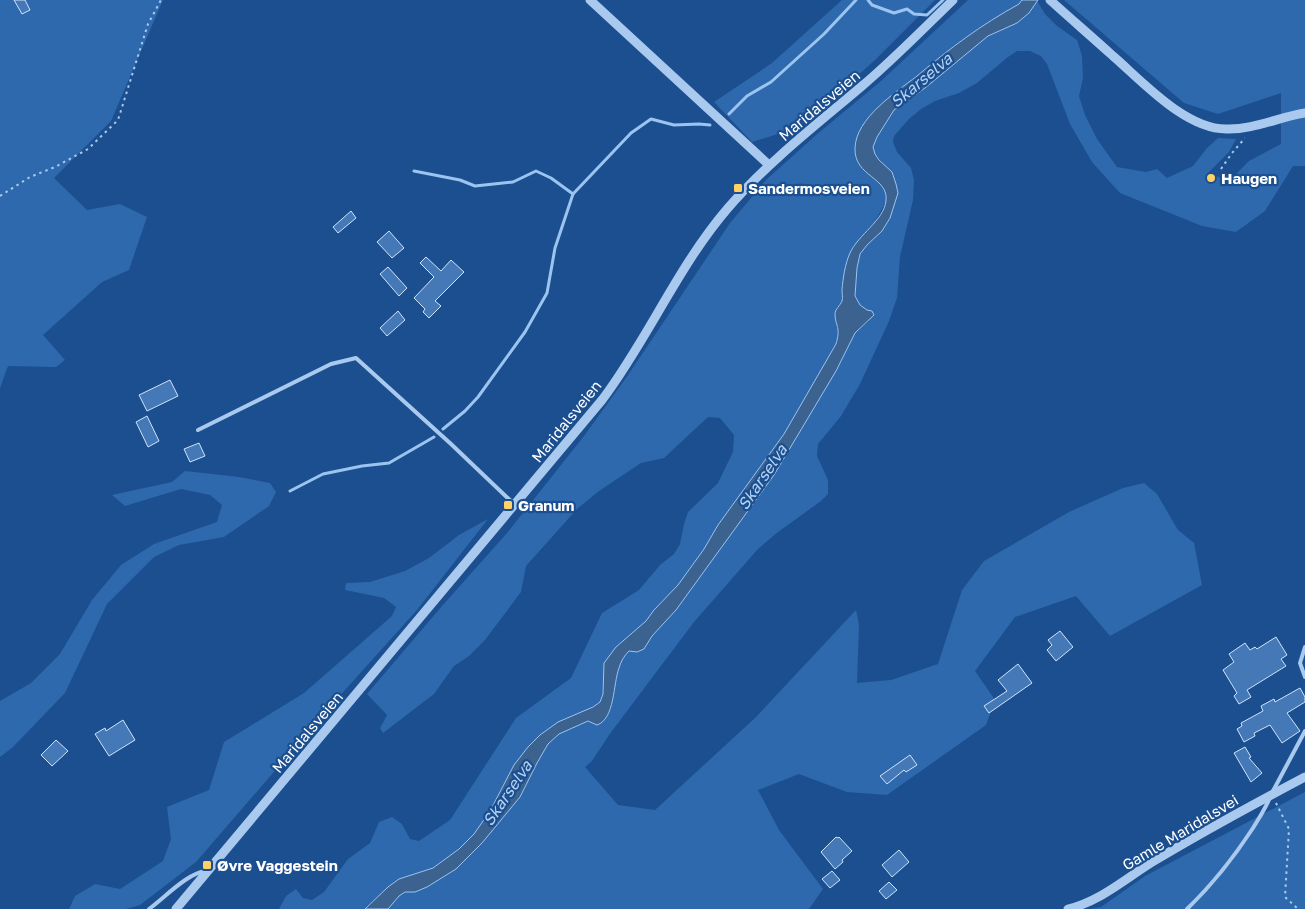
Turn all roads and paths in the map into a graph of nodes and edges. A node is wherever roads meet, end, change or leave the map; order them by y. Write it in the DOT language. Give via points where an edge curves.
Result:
graph roads {
  1 [pos="161,0"];
  2 [pos="590,0"];
  3 [pos="953,0"];
  4 [pos="1050,0"];
  5 [pos="1305,113"];
  6 [pos="1249,126"];
  7 [pos="769,165"];
  8 [pos="1221,169"];
  9 [pos="0,196"];
  10 [pos="198,430"];
  11 [pos="515,505"];
  12 [pos="1305,647"];
  13 [pos="1305,677"];
  14 [pos="1305,731"];
  15 [pos="1305,777"];
  16 [pos="1272,794"];
  17 [pos="208,871"];
  18 [pos="149,909"];
  19 [pos="176,909"];
  20 [pos="1068,909"];
  21 [pos="1187,909"];
  22 [pos="1298,909"];
  1 -- 9 [label="path" via="148,24 118,120 88,149 55,168 30,177"];
  2 -- 7 [label="street"];
  3 -- 7 [label="street, Maridalsveien" via="887,64"];
  4 -- 6 [label="street" via="1179,111 1218,128"];
  5 -- 6 [label="street"];
  6 -- 8 [label="path" via="1245,138"];
  7 -- 11 [label="street, Maridalsveien" via="712,228 610,390"];
  10 -- 11 [label="lane" via="331,364 356,358"];
  11 -- 17 [label="street, Maridalsveien"];
  12 -- 13 [label="lane" via="1300,663"];
  14 -- 16 [label="lane"];
  15 -- 16 [label="street, Gamle Maridalsvei"];
  16 -- 20 [label="street, Gamle Maridalsvei" via="1156,860 1100,898"];
  16 -- 21 [label="lane" via="1226,866"];
  16 -- 22 [label="path" via="1289,829 1285,897"];
  17 -- 18 [label="lane, Maridalsveien" via="200,871 190,877"];
  17 -- 19 [label="street, Maridalsveien"];
}
